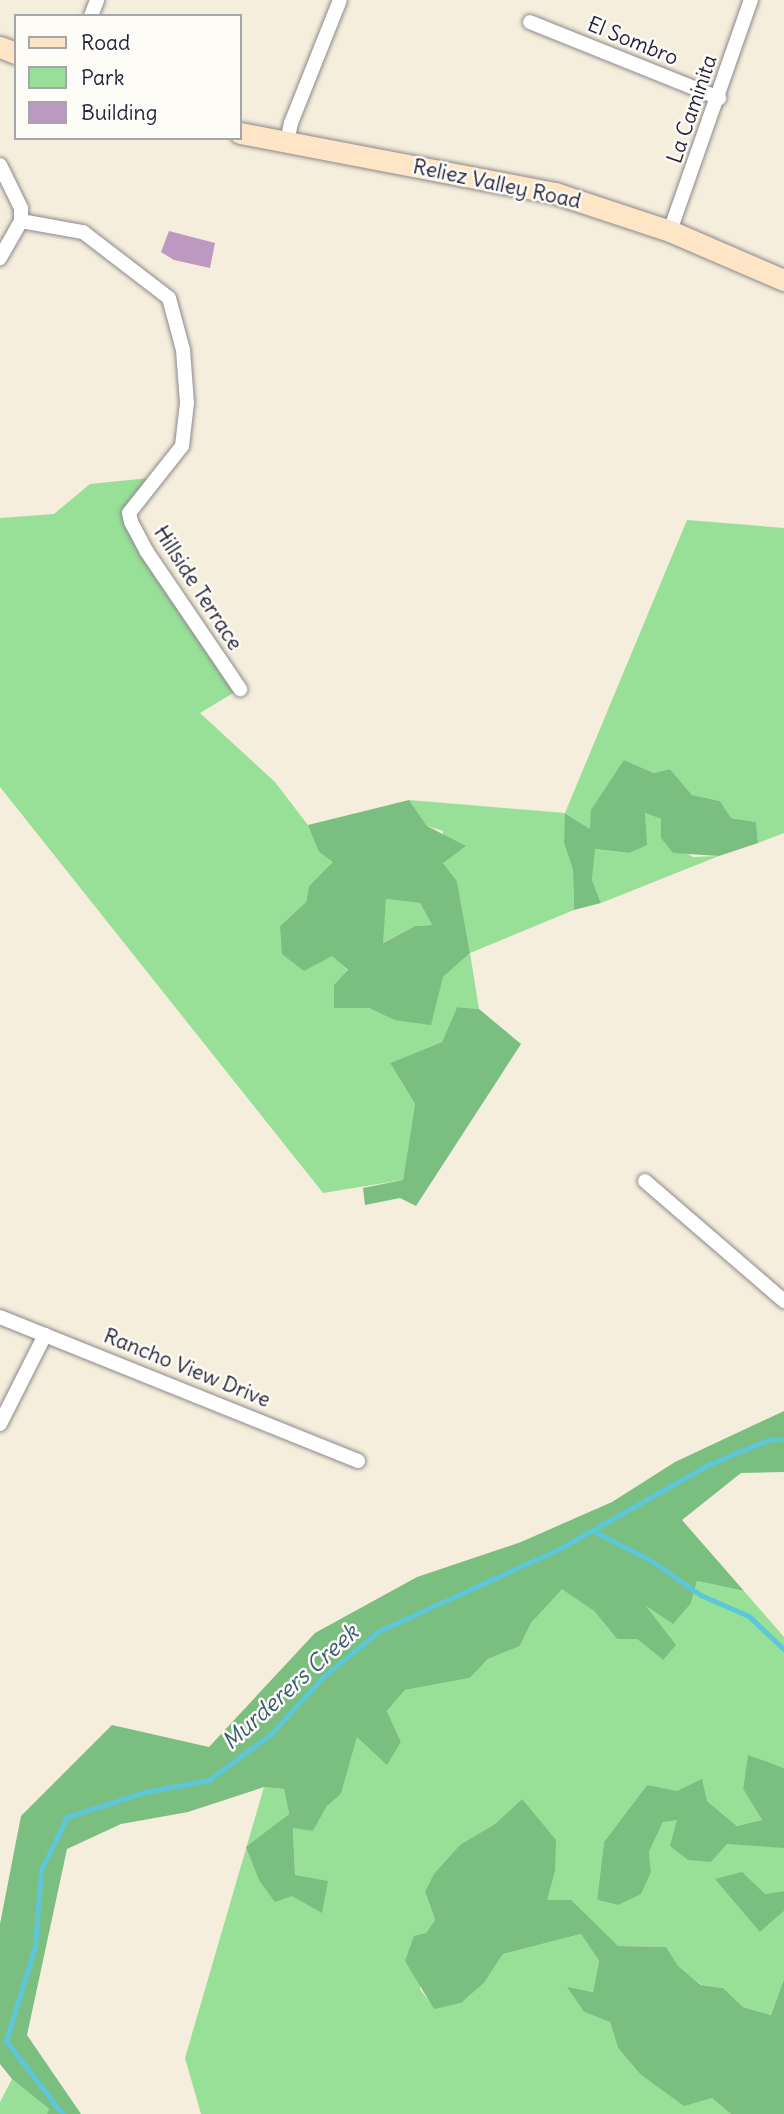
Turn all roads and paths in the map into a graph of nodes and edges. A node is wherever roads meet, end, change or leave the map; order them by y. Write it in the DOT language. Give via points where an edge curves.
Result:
graph roads {
  1 [pos="340,0"];
  2 [pos="751,0"];
  3 [pos="530,22"];
  4 [pos="719,98"];
  5 [pos="242,133"];
  6 [pos="287,143"];
  7 [pos="0,164"];
  8 [pos="21,221"];
  9 [pos="670,231"];
  10 [pos="0,258"];
  11 [pos="784,280"];
  12 [pos="240,689"];
  13 [pos="645,1181"];
  14 [pos="784,1301"];
  15 [pos="0,1317"];
  16 [pos="45,1335"];
  17 [pos="0,1424"];
  18 [pos="358,1461"];
  1 -- 6 [label="street"];
  2 -- 4 [label="street, La Caminita"];
  3 -- 4 [label="street, El Sombro"];
  4 -- 9 [label="street, La Caminita"];
  5 -- 6 [label="main road, Reliez Valley Road"];
  6 -- 9 [label="main road, Reliez Valley Road" via="555,192"];
  7 -- 8 [label="street" via="18,199"];
  8 -- 10 [label="street"];
  8 -- 12 [label="street, Hillside Terrace" via="83,232 169,298 183,350 187,403 182,446 129,513 146,552"];
  9 -- 11 [label="main road, Reliez Valley Road"];
  13 -- 14 [label="street"];
  15 -- 16 [label="street, Rancho View Drive"];
  16 -- 17 [label="street"];
  16 -- 18 [label="street, Rancho View Drive"];
}
